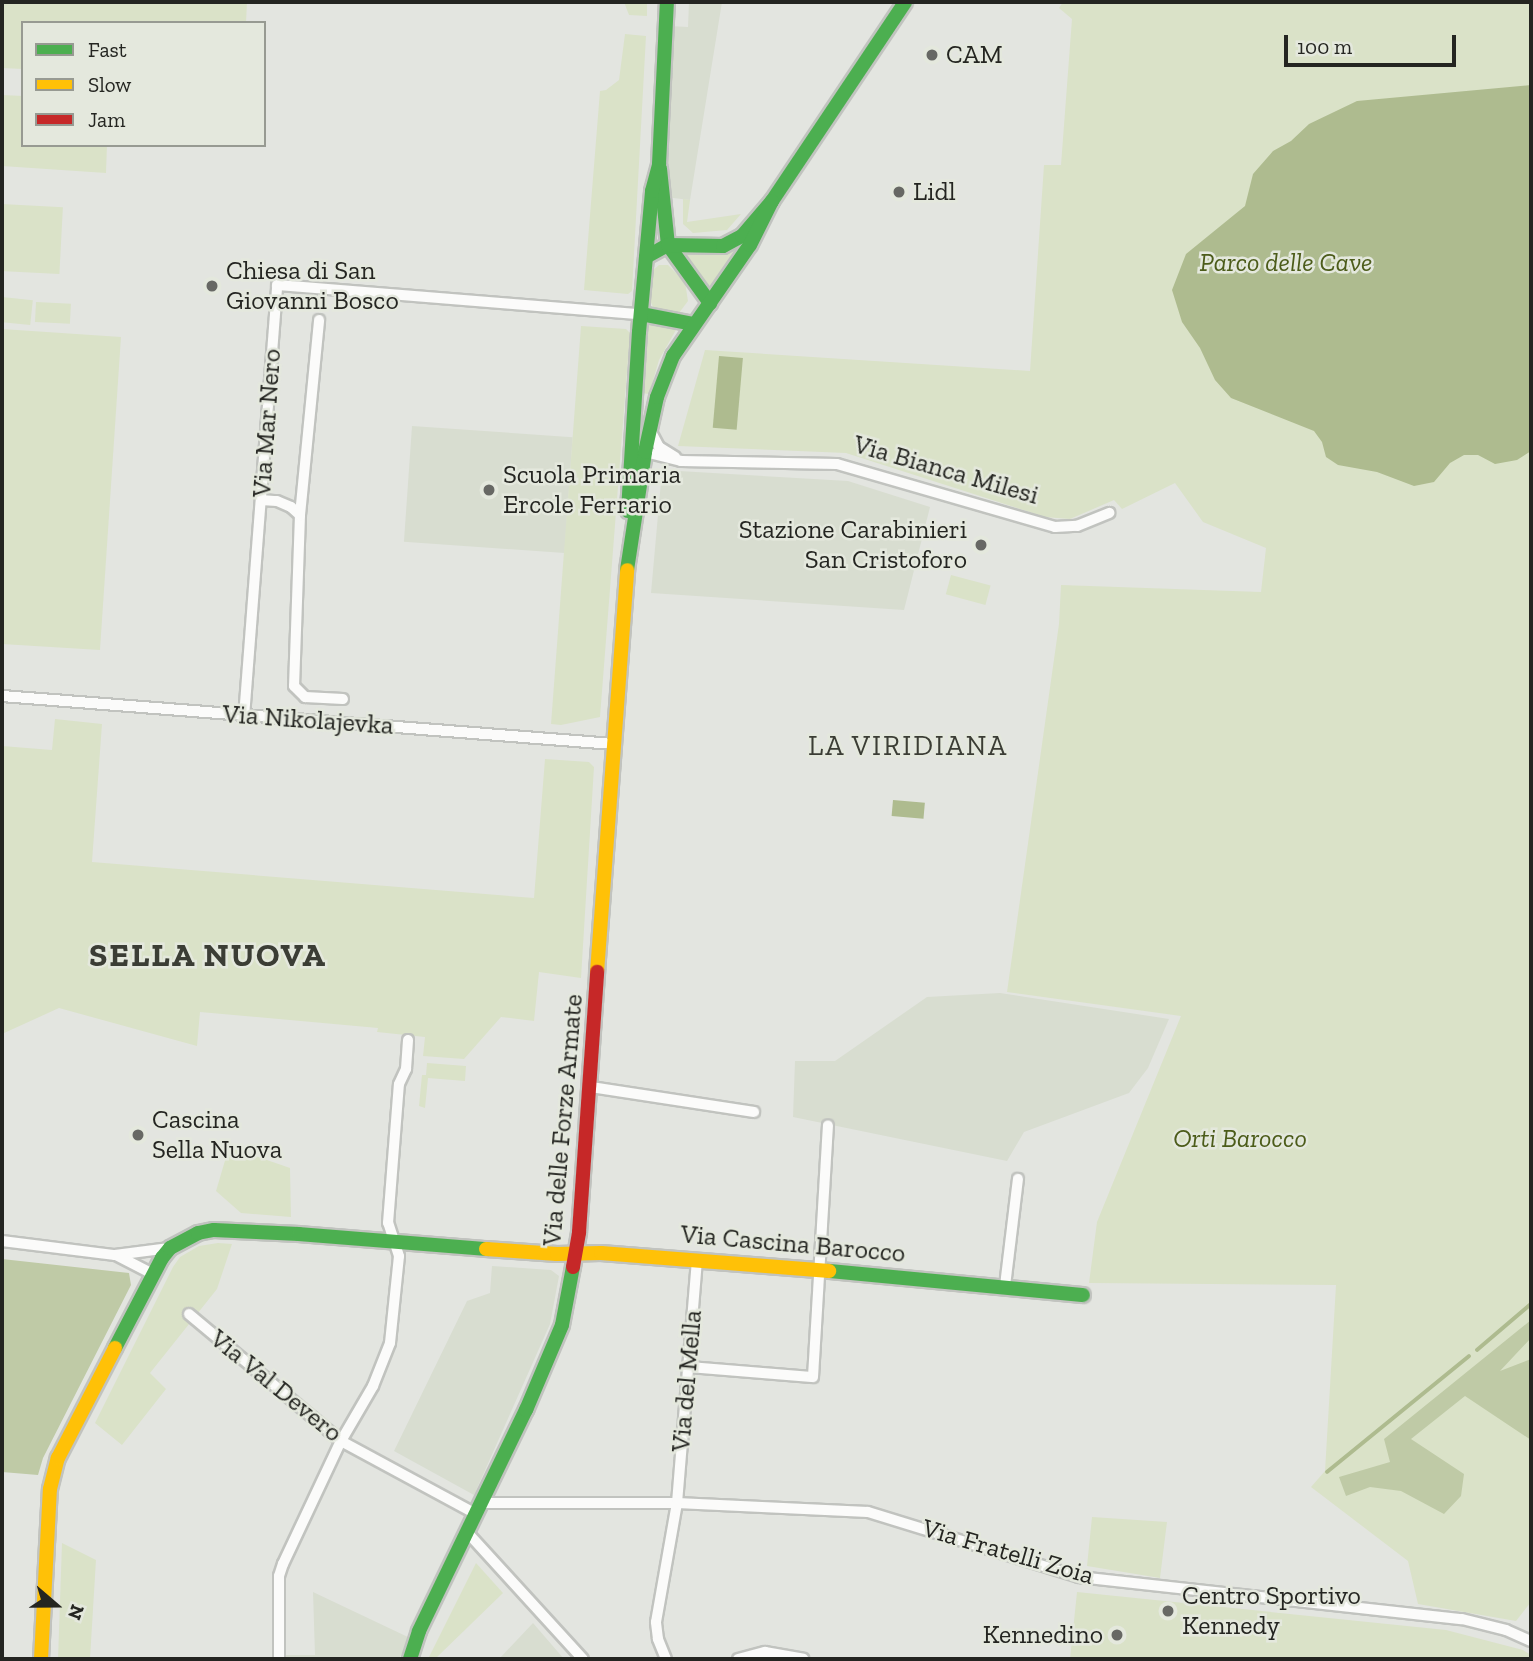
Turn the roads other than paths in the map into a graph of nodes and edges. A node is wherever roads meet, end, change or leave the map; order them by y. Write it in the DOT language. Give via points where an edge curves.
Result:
graph roads {
  1 [pos="667,2"];
  2 [pos="905,2"];
  3 [pos="659,164"];
  4 [pos="772,201"];
  5 [pos="668,245"];
  6 [pos="646,257"];
  7 [pos="710,303"];
  8 [pos="641,314"];
  9 [pos="319,320"];
  10 [pos="694,324"];
  11 [pos="633,401"];
  12 [pos="649,428"];
  13 [pos="645,452"];
  14 [pos="681,461"];
  15 [pos="261,500"];
  16 [pos="1110,513"];
  17 [pos="300,516"];
  18 [pos="629,551"];
  19 [pos="2,696"];
  20 [pos="343,699"];
  21 [pos="244,717"];
  22 [pos="614,744"];
  23 [pos="408,1040"];
  24 [pos="591,1087"];
  25 [pos="754,1112"];
  26 [pos="828,1125"];
  27 [pos="1018,1179"];
  28 [pos="2,1241"];
  29 [pos="395,1241"];
  30 [pos="170,1248"];
  31 [pos="577,1254"];
  32 [pos="115,1255"];
  33 [pos="697,1260"];
  34 [pos="820,1271"];
  35 [pos="153,1273"];
  36 [pos="1005,1286"];
  37 [pos="1083,1295"];
  38 [pos="189,1314"];
  39 [pos="688,1367"];
  40 [pos="341,1441"];
  41 [pos="677,1503"];
  42 [pos="479,1508"];
  43 [pos="467,1532"];
  44 [pos="419,1631"];
  45 [pos="1531,1641"];
  46 [pos="41,1659"];
  47 [pos="279,1659"];
  48 [pos="399,1659"];
  49 [pos="410,1659"];
  50 [pos="583,1659"];
  51 [pos="666,1659"];
  52 [pos="738,1659"];
  53 [pos="803,1659"];
  1 -- 3 [label="street"];
  2 -- 4 [label="street, Via delle Forze Armate"];
  3 -- 5 [label="street"];
  3 -- 6 [label="street"];
  4 -- 5 [label="street, Via delle Forze Armate" via="732,243"];
  4 -- 7 [label="street, Via delle Forze Armate" via="750,245"];
  5 -- 6 [label="street, Via delle Forze Armate"];
  5 -- 7 [label="street"];
  6 -- 8 [label="street, Via delle Forze Armate"];
  7 -- 10 [label="street, Via delle Forze Armate"];
  8 -- 10 [label="street"];
  8 -- 11 [label="street, Via delle Forze Armate"];
  8 -- 15 [label="street, Via Mar Nero" via="277,285"];
  9 -- 17 [label="street"];
  10 -- 12 [label="street, Via delle Forze Armate" via="673,356"];
  11 -- 13 [label="street" via="640,419 638,440"];
  11 -- 18 [label="street, Via delle Forze Armate"];
  12 -- 13 [label="street, Via delle Forze Armate"];
  12 -- 14 [label="street" via="659,447"];
  13 -- 14 [label="street, Via Bianca Milesi"];
  13 -- 18 [label="street, Via delle Forze Armate"];
  14 -- 16 [label="street, Via Bianca Milesi" via="837,464 1055,527 1077,526"];
  15 -- 17 [label="street" via="277,501"];
  15 -- 21 [label="street, Via Mar Nero"];
  17 -- 20 [label="street" via="292,680 305,696"];
  18 -- 22 [label="street, Via delle Forze Armate"];
  19 -- 21 [label="street, Via Nikolajevka"];
  21 -- 22 [label="street, Via Nikolajevka"];
  22 -- 24 [label="street, Via delle Forze Armate"];
  23 -- 29 [label="street" via="406,1069 399,1083 388,1223"];
  24 -- 25 [label="street"];
  24 -- 31 [label="street, Via delle Forze Armate"];
  26 -- 34 [label="street"];
  27 -- 36 [label="street"];
  28 -- 32 [label="street"];
  29 -- 30 [label="street, Via Cascina Barocco" via="214,1230"];
  29 -- 31 [label="street, Via Cascina Barocco"];
  29 -- 40 [label="street" via="399,1256 390,1343 373,1385"];
  30 -- 32 [label="street"];
  30 -- 35 [label="street"];
  31 -- 33 [label="street, Via Cascina Barocco"];
  31 -- 42 [label="street, Via delle Forze Armate" via="557,1339"];
  32 -- 35 [label="street"];
  33 -- 34 [label="street, Via Cascina Barocco"];
  33 -- 39 [label="street, Via del Mella"];
  34 -- 36 [label="street, Via Cascina Barocco"];
  34 -- 39 [label="street" via="813,1377"];
  35 -- 46 [label="street" via="54,1471"];
  36 -- 37 [label="street, Via Cascina Barocco"];
  38 -- 40 [label="street, Via Val Devero"];
  39 -- 41 [label="street, Via del Mella"];
  40 -- 42 [label="street, Via Val Devero"];
  40 -- 47 [label="street" via="279,1576"];
  41 -- 42 [label="street, Via Fratelli Zoia"];
  41 -- 45 [label="street, Via Fratelli Zoia" via="868,1512 1079,1577 1462,1619"];
  41 -- 51 [label="street, Via del Mella" via="656,1622"];
  42 -- 43 [label="street, Via delle Forze Armate"];
  43 -- 44 [label="street, Via delle Forze Armate"];
  43 -- 50 [label="street"];
  44 -- 48 [label="street"];
  44 -- 49 [label="street, Via delle Forze Armate"];
  52 -- 53 [label="street" via="765,1652"];
}
